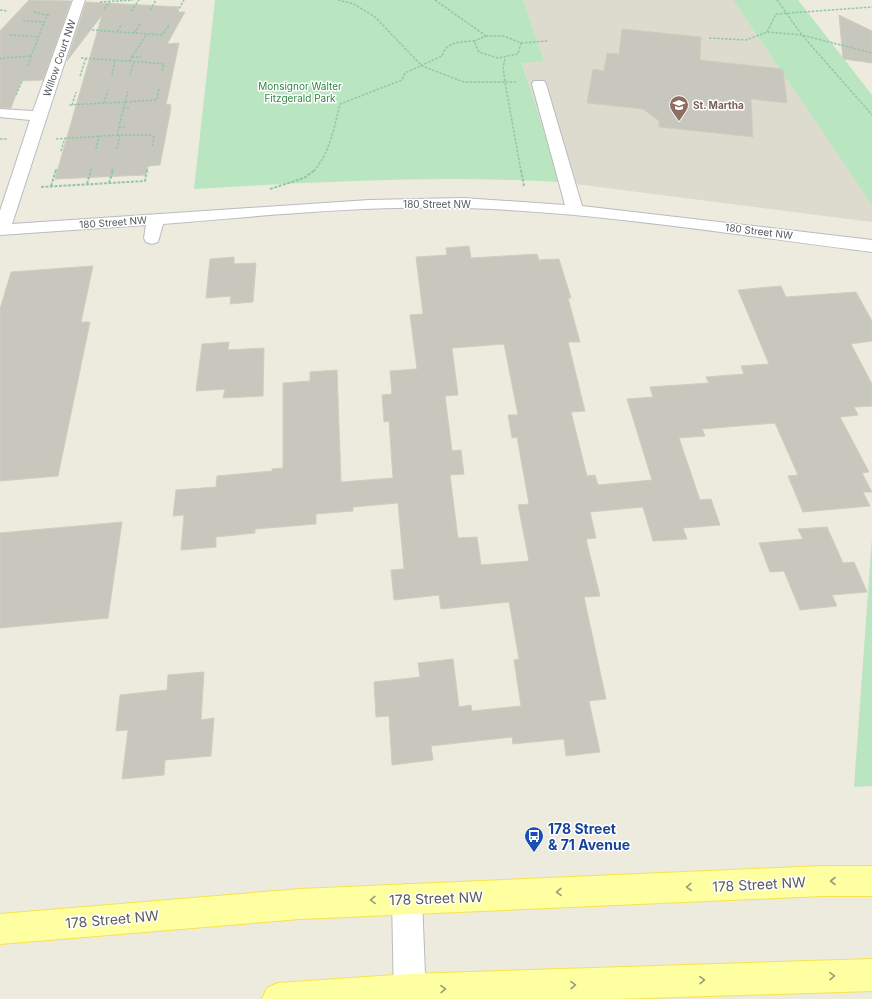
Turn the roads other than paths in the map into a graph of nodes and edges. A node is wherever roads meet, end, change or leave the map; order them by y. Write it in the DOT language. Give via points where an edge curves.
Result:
graph roads {
  1 [pos="79,0"];
  2 [pos="539,84"];
  3 [pos="0,113"];
  4 [pos="39,116"];
  5 [pos="575,210"];
  6 [pos="156,219"];
  7 [pos="1,230"];
  8 [pos="152,238"];
  9 [pos="872,246"];
  10 [pos="872,881"];
  11 [pos="407,899"];
  12 [pos="0,929"];
  13 [pos="872,975"];
  14 [pos="410,995"];
  15 [pos="278,999"];
  1 -- 4 [label="street, Willow Court NW"];
  2 -- 5 [label="street"];
  3 -- 4 [label="street"];
  4 -- 7 [label="street, Willow Court NW"];
  5 -- 6 [label="street, 180 Street NW" via="463,203 370,212"];
  5 -- 9 [label="street, 180 Street NW" via="608,219 670,227"];
  6 -- 7 [label="street, 180 Street NW"];
  6 -- 8 [label="street"];
  10 -- 11 [label="main road, 178 Street NW, one-way"];
  11 -- 12 [label="main road, 178 Street NW, one-way" via="227,908"];
  11 -- 14 [label="street"];
  14 -- 13 [label="main road, one-way"];
  14 -- 15 [label="main road"];
}
